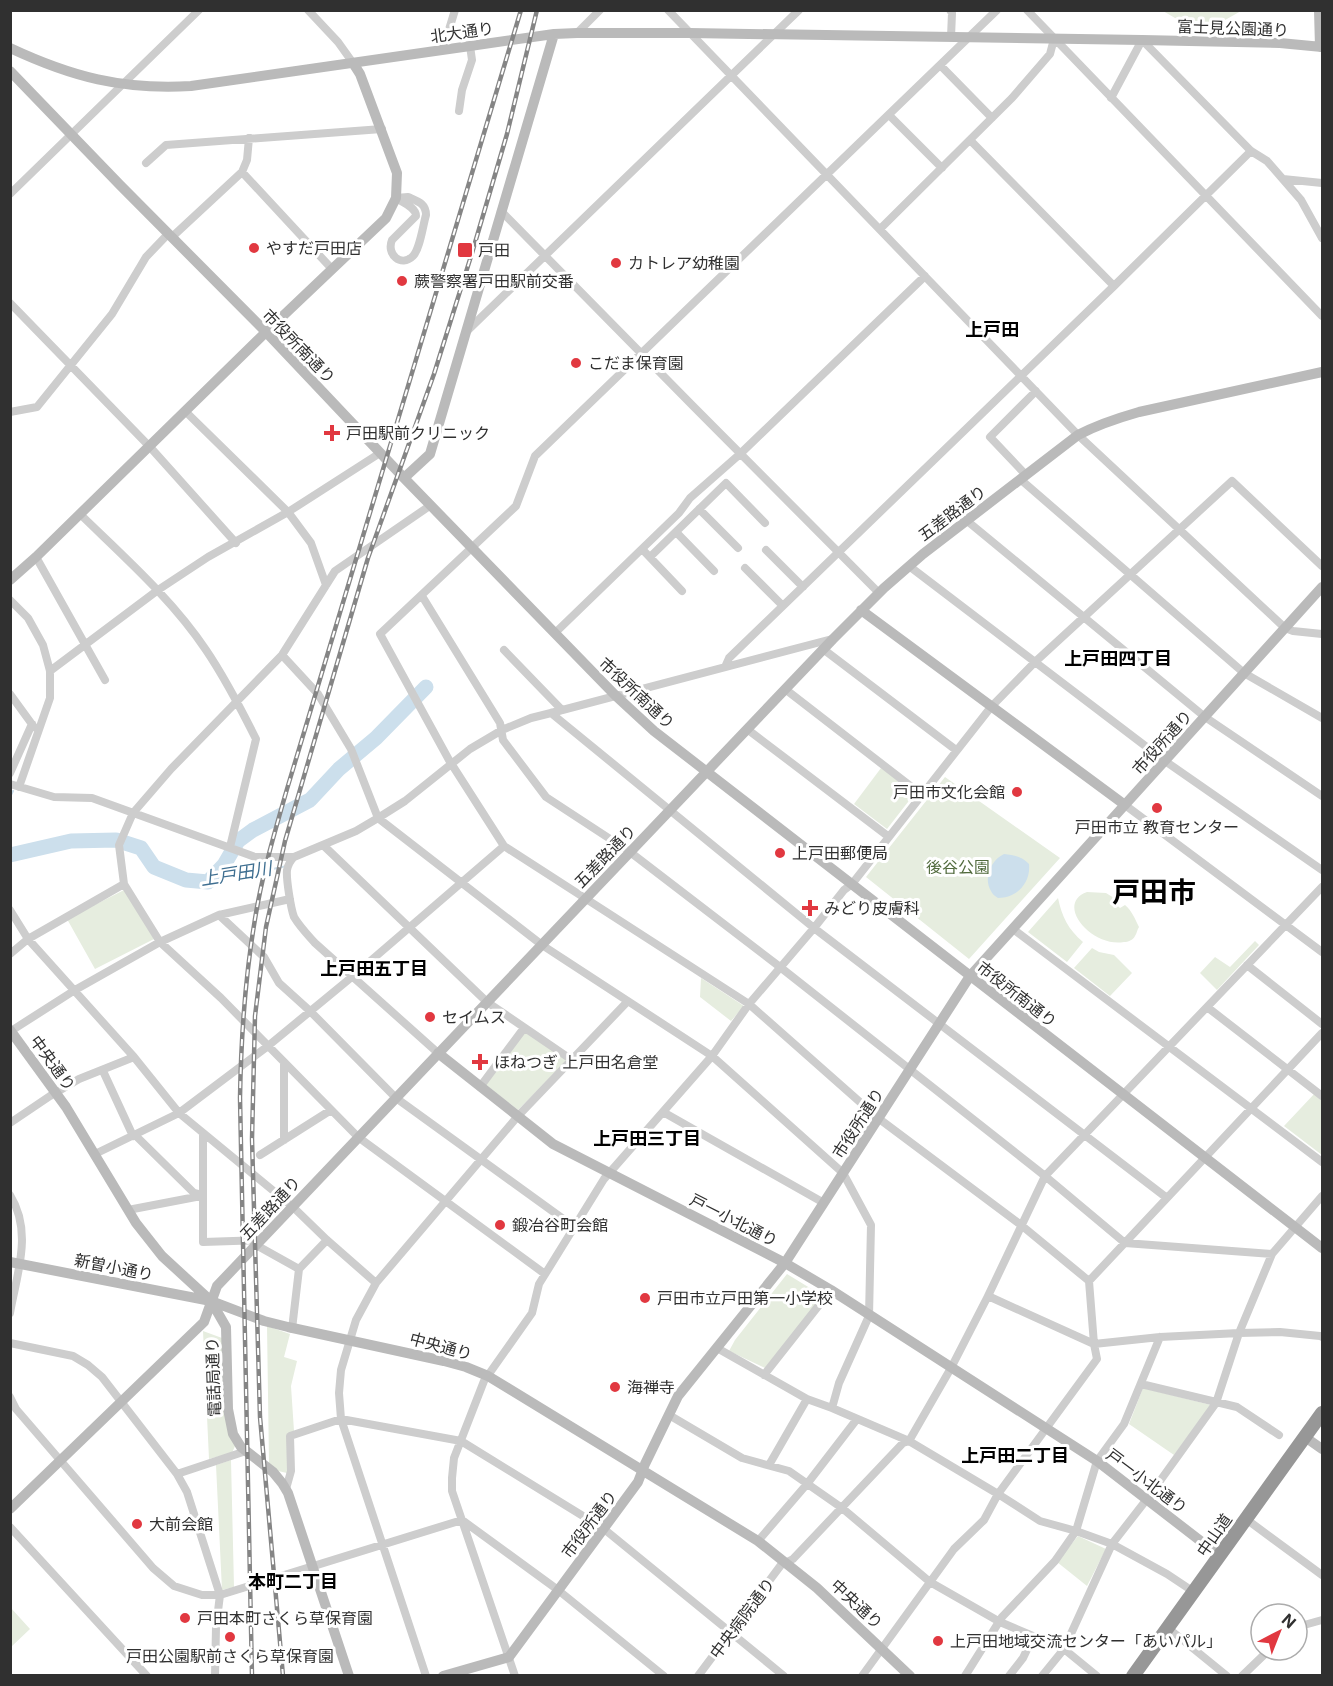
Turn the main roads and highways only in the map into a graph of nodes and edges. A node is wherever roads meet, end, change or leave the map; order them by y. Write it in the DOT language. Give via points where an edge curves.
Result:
graph roads {
  1 [pos="1323,1413"];
  2 [pos="1133,1676"];
  1 -- 2 [label="highway, 中山道"];
}
